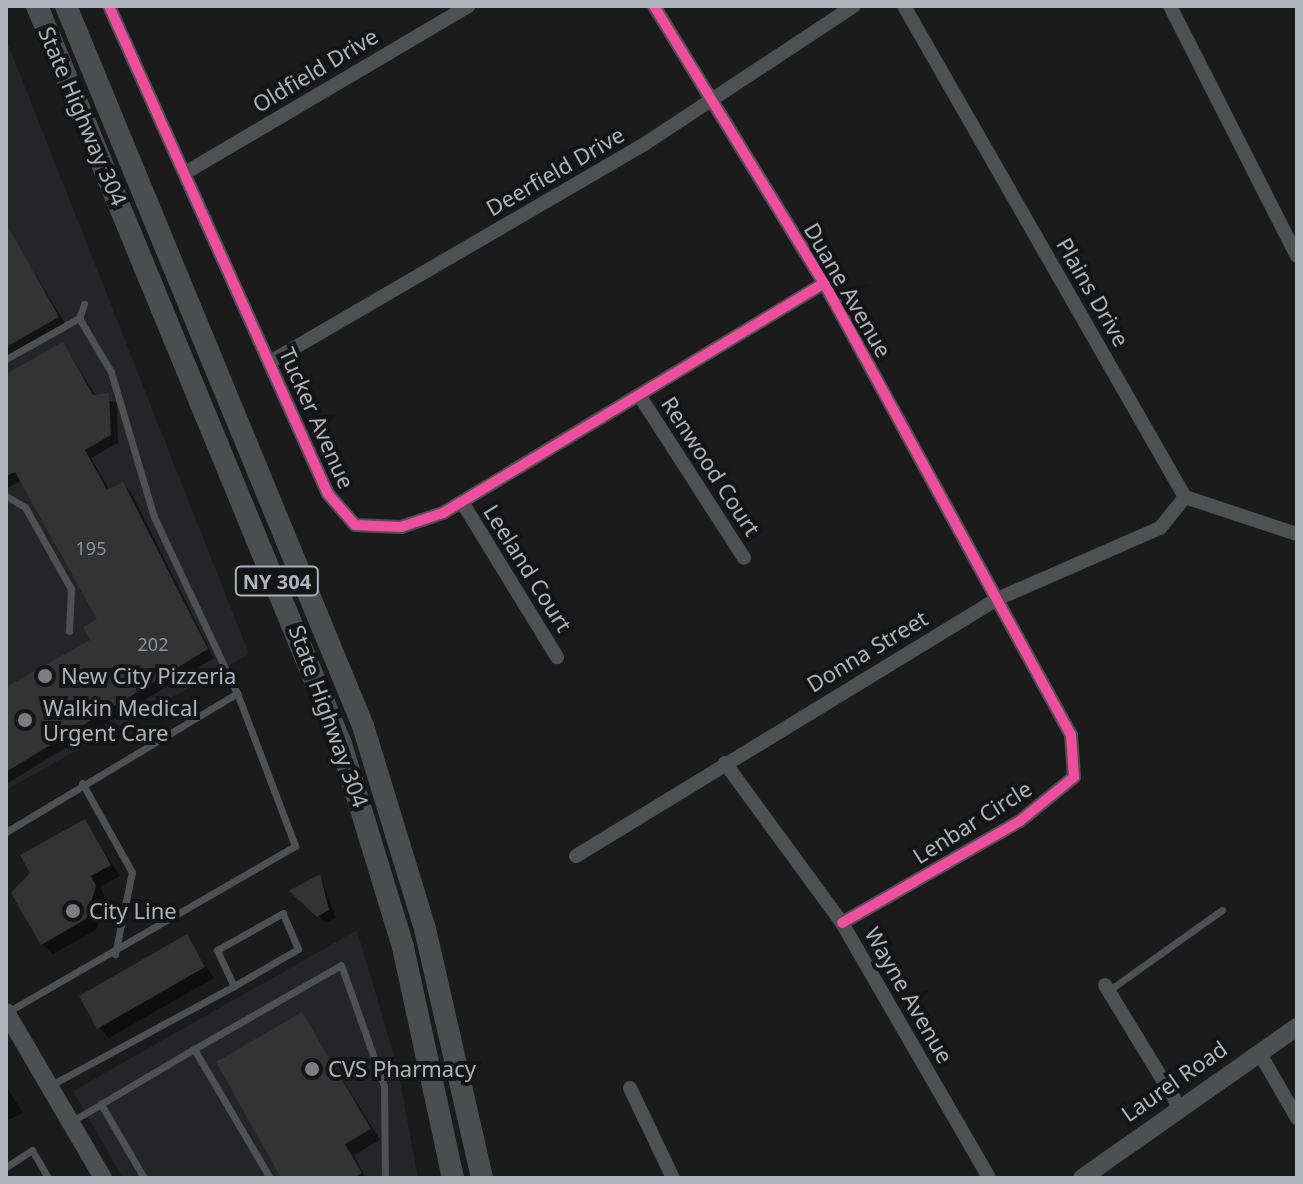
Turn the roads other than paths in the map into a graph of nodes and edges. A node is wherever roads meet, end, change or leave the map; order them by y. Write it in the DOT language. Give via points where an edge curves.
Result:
graph roads {
  1 [pos="37,6"];
  2 [pos="66,6"];
  3 [pos="109,6"];
  4 [pos="468,6"];
  5 [pos="654,6"];
  6 [pos="854,6"];
  7 [pos="904,6"];
  8 [pos="1170,6"];
  9 [pos="713,102"];
  10 [pos="185,173"];
  11 [pos="1297,256"];
  12 [pos="824,283"];
  13 [pos="84,304"];
  14 [pos="79,318"];
  15 [pos="6,359"];
  16 [pos="270,362"];
  17 [pos="641,398"];
  18 [pos="6,496"];
  19 [pos="1185,497"];
  20 [pos="462,502"];
  21 [pos="1297,534"];
  22 [pos="744,558"];
  23 [pos="995,600"];
  24 [pos="69,631"];
  25 [pos="557,657"];
  26 [pos="237,693"];
  27 [pos="725,763"];
  28 [pos="82,783"];
  29 [pos="6,832"];
  30 [pos="576,856"];
  31 [pos="1222,910"];
  32 [pos="842,923"];
  33 [pos="115,954"];
  34 [pos="234,986"];
  35 [pos="1106,988"];
  36 [pos="6,1012"];
  37 [pos="1297,1027"];
  38 [pos="194,1049"];
  39 [pos="1259,1052"];
  40 [pos="50,1086"];
  41 [pos="630,1088"];
  42 [pos="101,1104"];
  43 [pos="1178,1105"];
  44 [pos="1297,1118"];
  45 [pos="70,1122"];
  46 [pos="6,1167"];
  47 [pos="48,1178"];
  48 [pos="103,1178"];
  49 [pos="144,1178"];
  50 [pos="270,1178"];
  51 [pos="385,1178"];
  52 [pos="453,1178"];
  53 [pos="482,1178"];
  54 [pos="673,1178"];
  55 [pos="989,1178"];
  56 [pos="1082,1178"];
  1 -- 52 [label="main road, State Highway 304 / NY 304" via="337,731 403,947"];
  2 -- 53 [label="main road, State Highway 304 / NY 304" via="358,714 418,903"];
  3 -- 10 [label="street, Tucker Avenue"];
  4 -- 10 [label="street, Oldfield Drive"];
  5 -- 9 [label="street, Duane Avenue"];
  6 -- 9 [label="street, Deerfield Drive"];
  7 -- 19 [label="street, Plains Drive"];
  8 -- 11 [label="street"];
  9 -- 12 [label="street, Duane Avenue"];
  9 -- 16 [label="street, Deerfield Drive"];
  10 -- 16 [label="street, Tucker Avenue"];
  12 -- 17 [label="street, Tucker Avenue"];
  12 -- 23 [label="street, Duane Avenue"];
  13 -- 14 [label="lane"];
  14 -- 15 [label="lane"];
  14 -- 26 [label="lane" via="111,372 154,517"];
  16 -- 20 [label="street, Tucker Avenue" via="328,494 347,521 401,527"];
  17 -- 20 [label="street, Tucker Avenue"];
  17 -- 22 [label="street, Renwood Court"];
  18 -- 24 [label="lane" via="25,507 71,589"];
  19 -- 21 [label="street"];
  19 -- 23 [label="street, Donna Street" via="1160,528"];
  20 -- 25 [label="street, Leeland Court"];
  23 -- 27 [label="street, Donna Street"];
  23 -- 32 [label="street, Lenbar Circle" via="1071,735 1074,777 1020,821"];
  26 -- 28 [label="lane"];
  26 -- 33 [label="lane" via="295,846"];
  27 -- 30 [label="street, Donna Street"];
  27 -- 32 [label="street, Wayne Avenue"];
  28 -- 29 [label="lane"];
  28 -- 33 [label="lane" via="130,865 130,893"];
  31 -- 35 [label="lane"];
  32 -- 55 [label="street, Wayne Avenue"];
  33 -- 36 [label="lane"];
  34 -- 34 [label="lane" via="298,949 283,913 217,950"];
  34 -- 40 [label="lane"];
  35 -- 43 [label="street"];
  36 -- 40 [label="street"];
  37 -- 39 [label="street, Laurel Road"];
  38 -- 42 [label="lane"];
  38 -- 50 [label="lane"];
  38 -- 51 [label="lane" via="341,965 384,1086"];
  39 -- 43 [label="street, Laurel Road"];
  39 -- 44 [label="street"];
  40 -- 45 [label="street"];
  41 -- 54 [label="street"];
  42 -- 45 [label="lane"];
  42 -- 49 [label="lane"];
  43 -- 56 [label="street, Laurel Road"];
  45 -- 48 [label="street"];
  46 -- 47 [label="lane" via="32,1150"];
}
